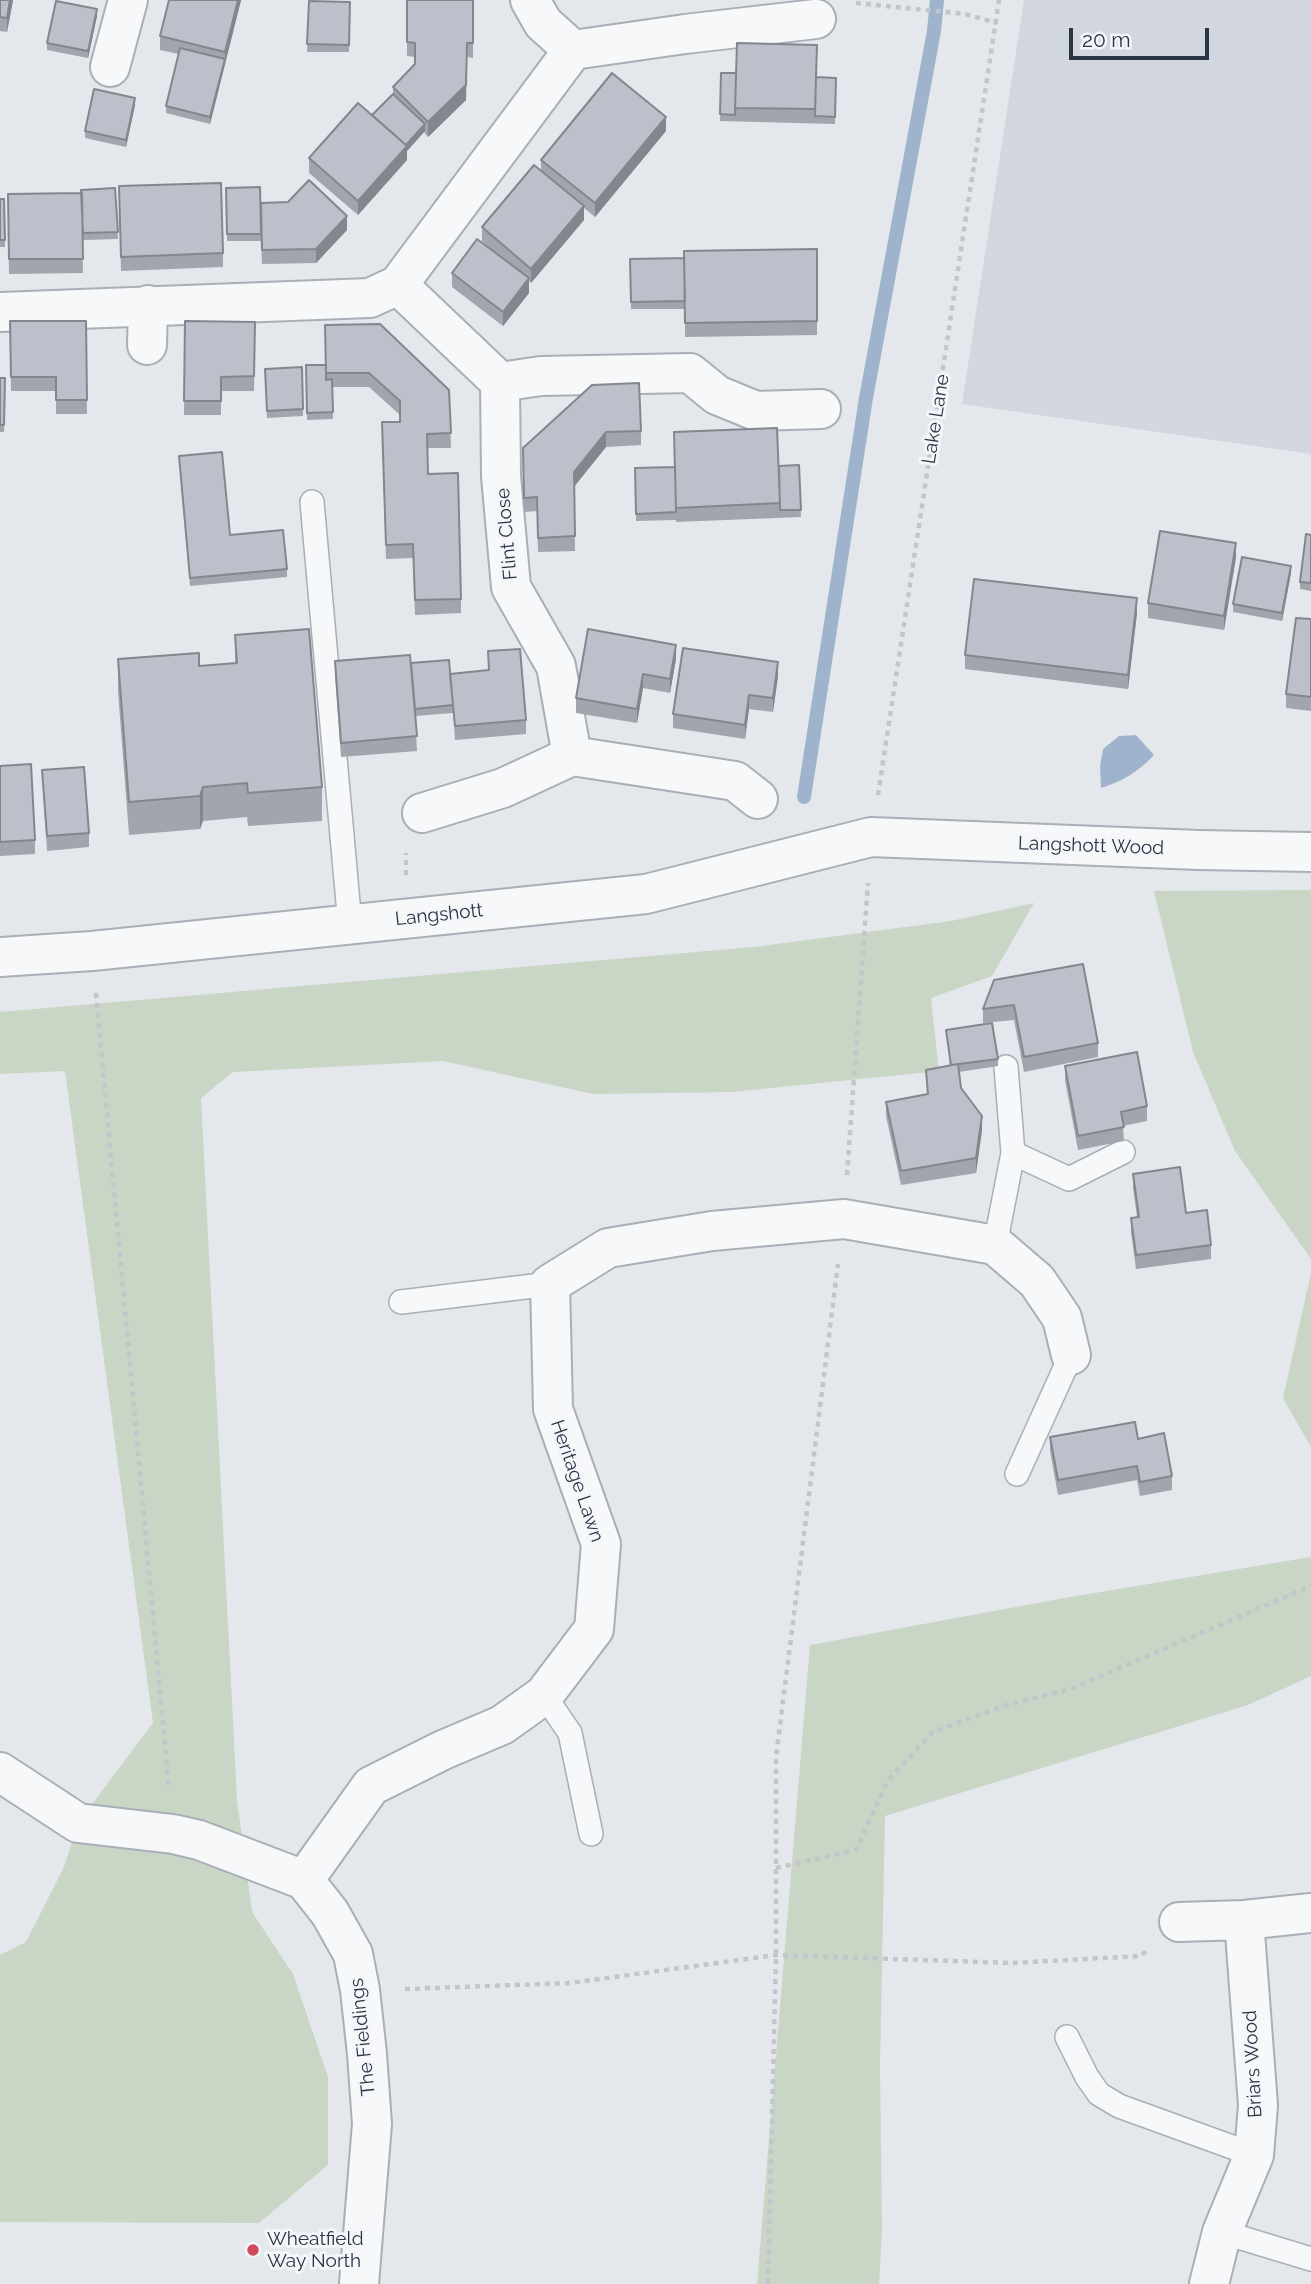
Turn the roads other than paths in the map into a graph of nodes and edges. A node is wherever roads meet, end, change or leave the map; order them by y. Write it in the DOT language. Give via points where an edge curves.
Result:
graph roads {
  1 [pos="128,0"];
  2 [pos="530,0"];
  3 [pos="820,10"];
  4 [pos="573,50"];
  5 [pos="110,66"];
  6 [pos="398,285"];
  7 [pos="148,305"];
  8 [pos="0,312"];
  9 [pos="147,345"];
  10 [pos="500,383"];
  11 [pos="821,410"];
  12 [pos="312,502"];
  13 [pos="572,756"];
  14 [pos="758,799"];
  15 [pos="422,813"];
  16 [pos="871,837"];
  17 [pos="1311,852"];
  18 [pos="350,925"];
  19 [pos="0,957"];
  20 [pos="1006,1067"];
  21 [pos="1013,1153"];
  22 [pos="1123,1153"];
  23 [pos="995,1245"];
  24 [pos="550,1284"];
  25 [pos="401,1302"];
  26 [pos="1071,1356"];
  27 [pos="1017,1474"];
  28 [pos="544,1695"];
  29 [pos="0,1772"];
  30 [pos="591,1834"];
  31 [pos="304,1880"];
  32 [pos="1311,1913"];
  33 [pos="1244,1920"];
  34 [pos="1179,1922"];
  35 [pos="1067,2037"];
  36 [pos="1255,2155"];
  37 [pos="1222,2232"];
  38 [pos="1311,2259"];
  39 [pos="359,2284"];
  40 [pos="1209,2284"];
  1 -- 5 [label="street"];
  2 -- 4 [label="street" via="543,23"];
  3 -- 4 [label="street"];
  4 -- 6 [label="street"];
  6 -- 7 [label="street" via="370,298"];
  6 -- 10 [label="street"];
  7 -- 8 [label="street"];
  7 -- 9 [label="street"];
  10 -- 11 [label="street" via="541,376 690,373 717,395 755,411"];
  10 -- 13 [label="street, Flint Close" via="501,475 510,587 556,666"];
  12 -- 18 [label="lane"];
  13 -- 14 [label="street" via="735,781"];
  13 -- 15 [label="street" via="503,788"];
  16 -- 17 [label="street, Langshott Wood"];
  16 -- 18 [label="street, Langshott" via="646,894"];
  18 -- 19 [label="street, Langshott"];
  20 -- 21 [label="lane"];
  21 -- 22 [label="lane" via="1069,1179"];
  21 -- 23 [label="lane"];
  23 -- 24 [label="street" via="844,1219 712,1231 608,1248"];
  23 -- 26 [label="street" via="1037,1281 1062,1318"];
  24 -- 25 [label="lane"];
  24 -- 28 [label="street, Heritage Lawn" via="553,1409 601,1544 594,1629"];
  26 -- 27 [label="lane"];
  28 -- 30 [label="lane" via="570,1733"];
  28 -- 31 [label="street, Heritage Lawn" via="502,1725 371,1786"];
  29 -- 31 [label="street" via="78,1823 199,1840"];
  31 -- 39 [label="street, The Fieldings" via="330,1913 352,1954 360,1990 372,2124"];
  32 -- 33 [label="street"];
  33 -- 34 [label="street"];
  33 -- 36 [label="street, Briars Wood" via="1258,2105"];
  35 -- 36 [label="lane" via="1099,2094 1119,2106"];
  36 -- 37 [label="street, Briars Wood"];
  37 -- 38 [label="lane"];
  37 -- 40 [label="street, Briars Wood"];
}
